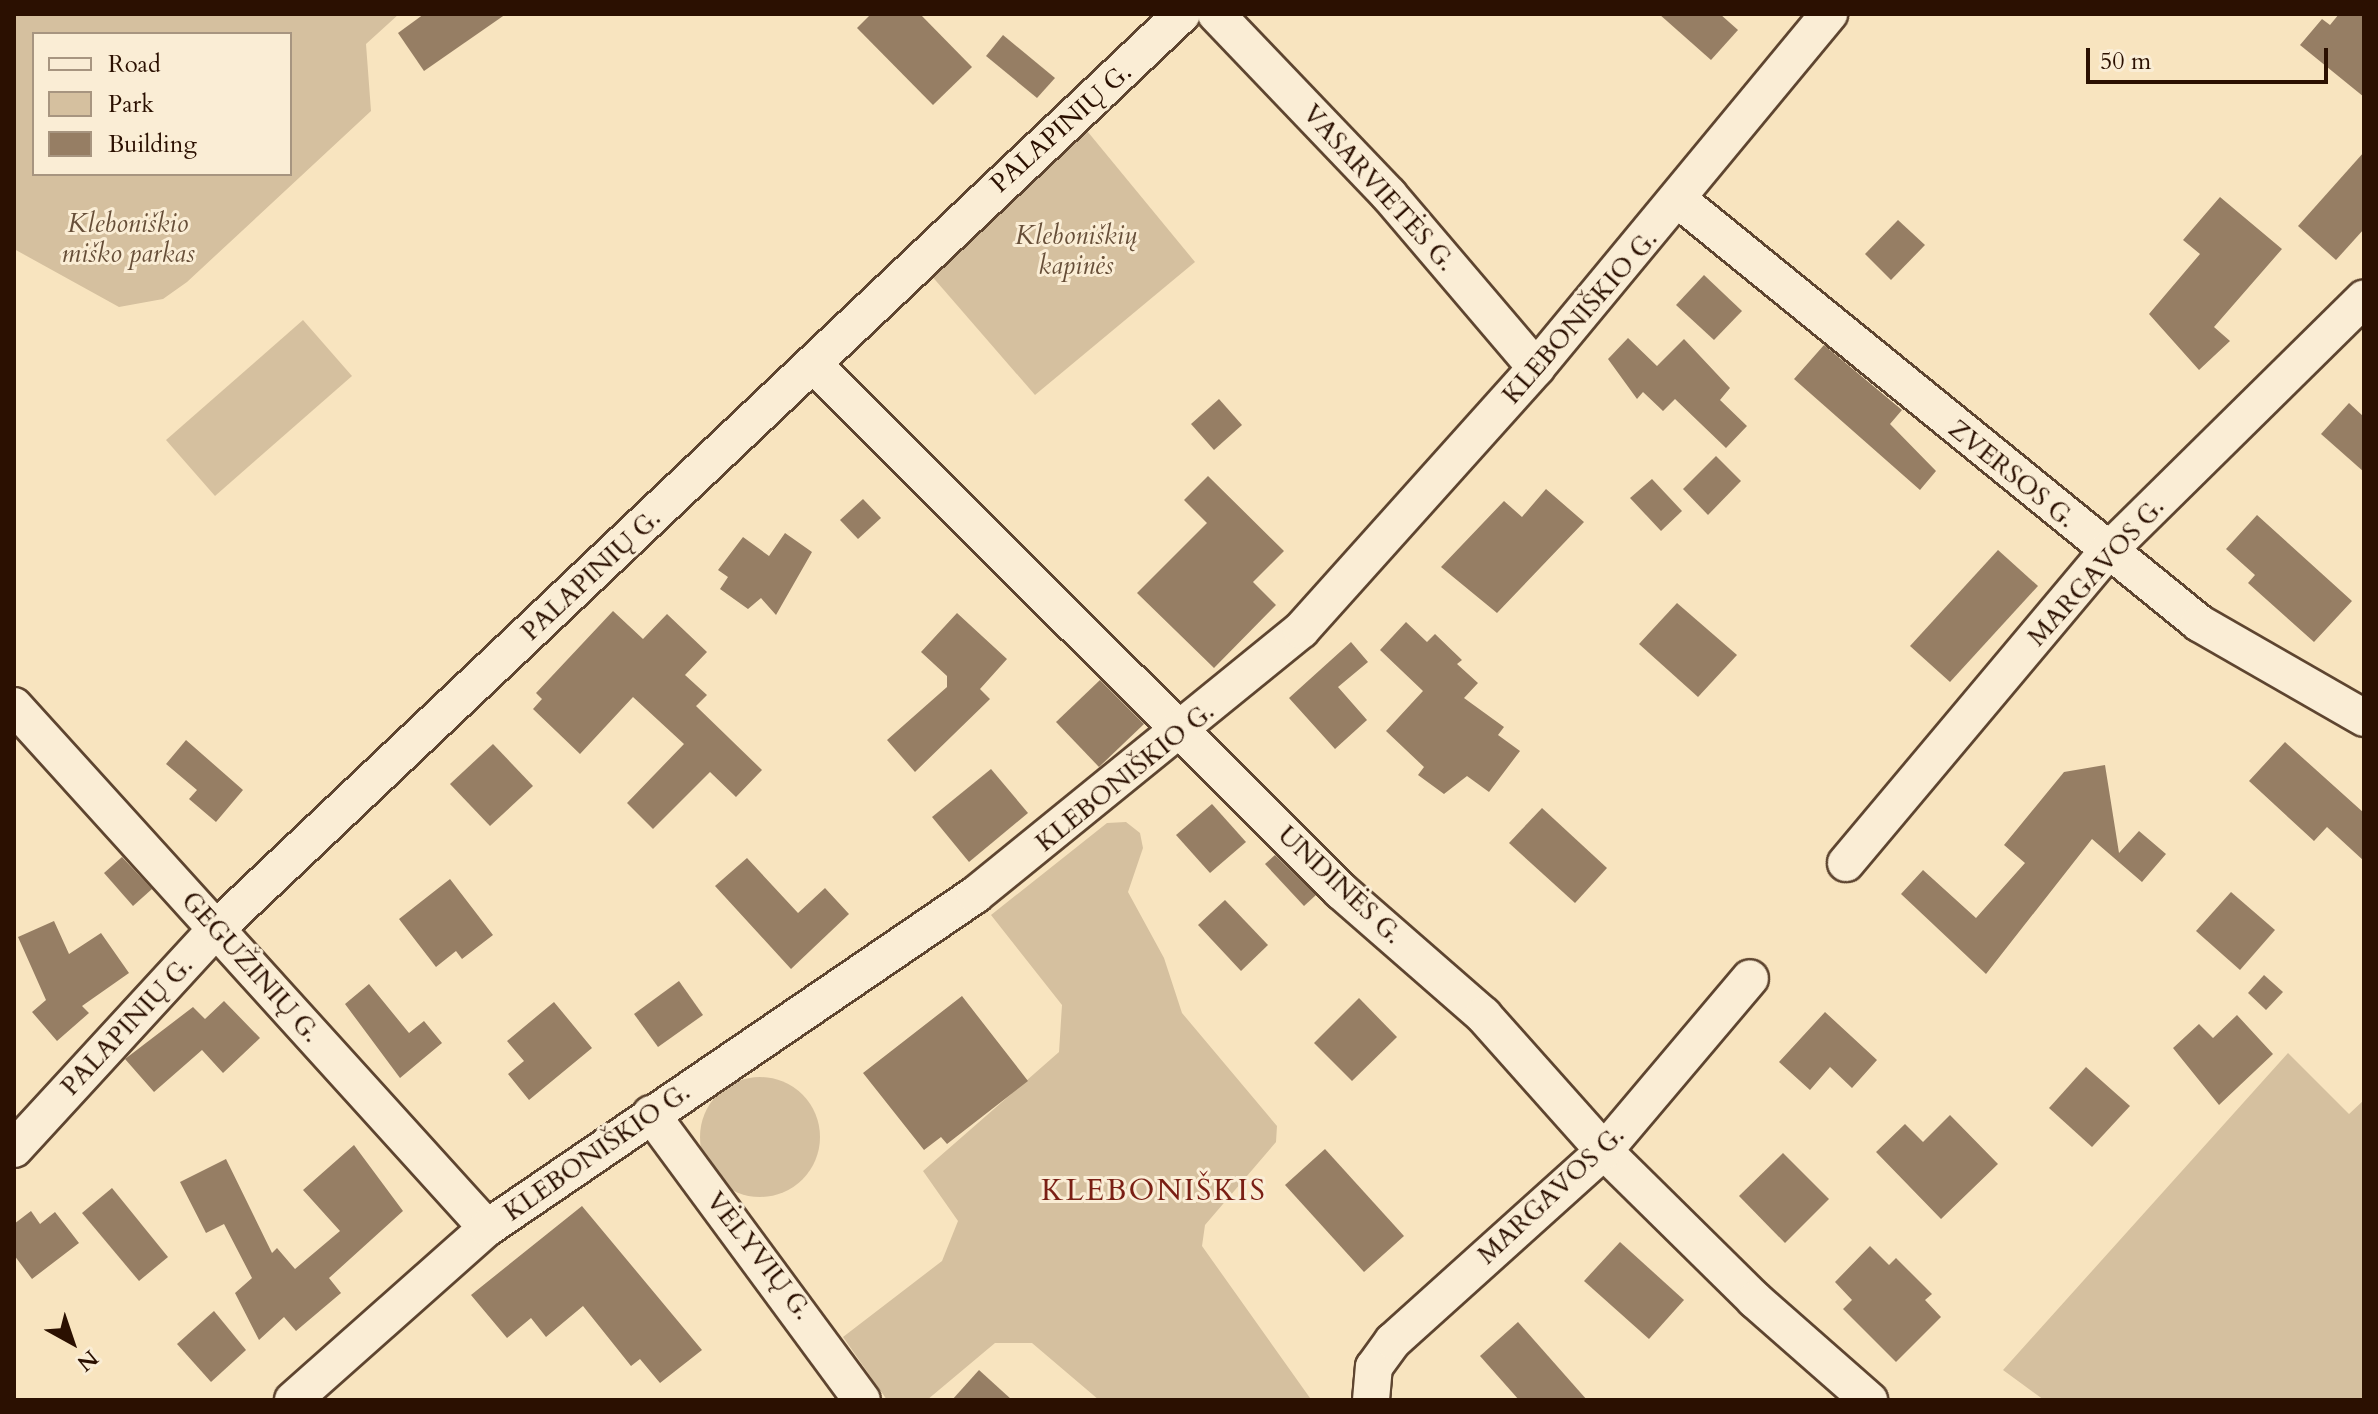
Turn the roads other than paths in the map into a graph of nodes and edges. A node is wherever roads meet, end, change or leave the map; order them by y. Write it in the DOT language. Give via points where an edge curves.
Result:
graph roads {
  1 [pos="1182,14"];
  2 [pos="1216,14"];
  3 [pos="1829,14"];
  4 [pos="1680,201"];
  5 [pos="2364,299"];
  6 [pos="814,365"];
  7 [pos="1536,368"];
  8 [pos="2107,552"];
  9 [pos="14,706"];
  10 [pos="2364,718"];
  11 [pos="1185,731"];
  12 [pos="1846,863"];
  13 [pos="217,928"];
  14 [pos="1750,978"];
  15 [pos="651,1114"];
  16 [pos="14,1149"];
  17 [pos="1604,1151"];
  18 [pos="487,1228"];
  19 [pos="1373,1384"];
  20 [pos="293,1400"];
  21 [pos="862,1400"];
  22 [pos="1869,1400"];
  1 -- 6 [label="street, PALAPINIŲ G."];
  2 -- 7 [label="street, VASARVIETĖS G." via="1389,195"];
  3 -- 4 [label="street, KLEBONIŠKIO G."];
  4 -- 7 [label="street, KLEBONIŠKIO G."];
  4 -- 8 [label="street, ZVERSOS G."];
  5 -- 8 [label="street, MARGAVOS G."];
  6 -- 11 [label="street, UNDINĖS G."];
  6 -- 13 [label="street, PALAPINIŲ G."];
  7 -- 11 [label="street, KLEBONIŠKIO G." via="1377,553"];
  8 -- 10 [label="street, ZVERSOS G." via="2199,623"];
  8 -- 12 [label="street, MARGAVOS G."];
  9 -- 13 [label="street, GEGUŽINIŲ G."];
  11 -- 15 [label="street, KLEBONIŠKIO G." via="975,895"];
  11 -- 17 [label="street, UNDINĖS G." via="1341,891 1483,1015"];
  13 -- 16 [label="street, PALAPINIŲ G."];
  13 -- 18 [label="street, GEGUŽINIŲ G."];
  14 -- 17 [label="street, MARGAVOS G."];
  15 -- 18 [label="street, KLEBONIŠKIO G."];
  15 -- 21 [label="street, VĖLYVIŲ G."];
  17 -- 19 [label="street, MARGAVOS G." via="1393,1341"];
  17 -- 22 [label="street, UNDINĖS G."];
  18 -- 20 [label="street, KLEBONIŠKIO G."];
}
